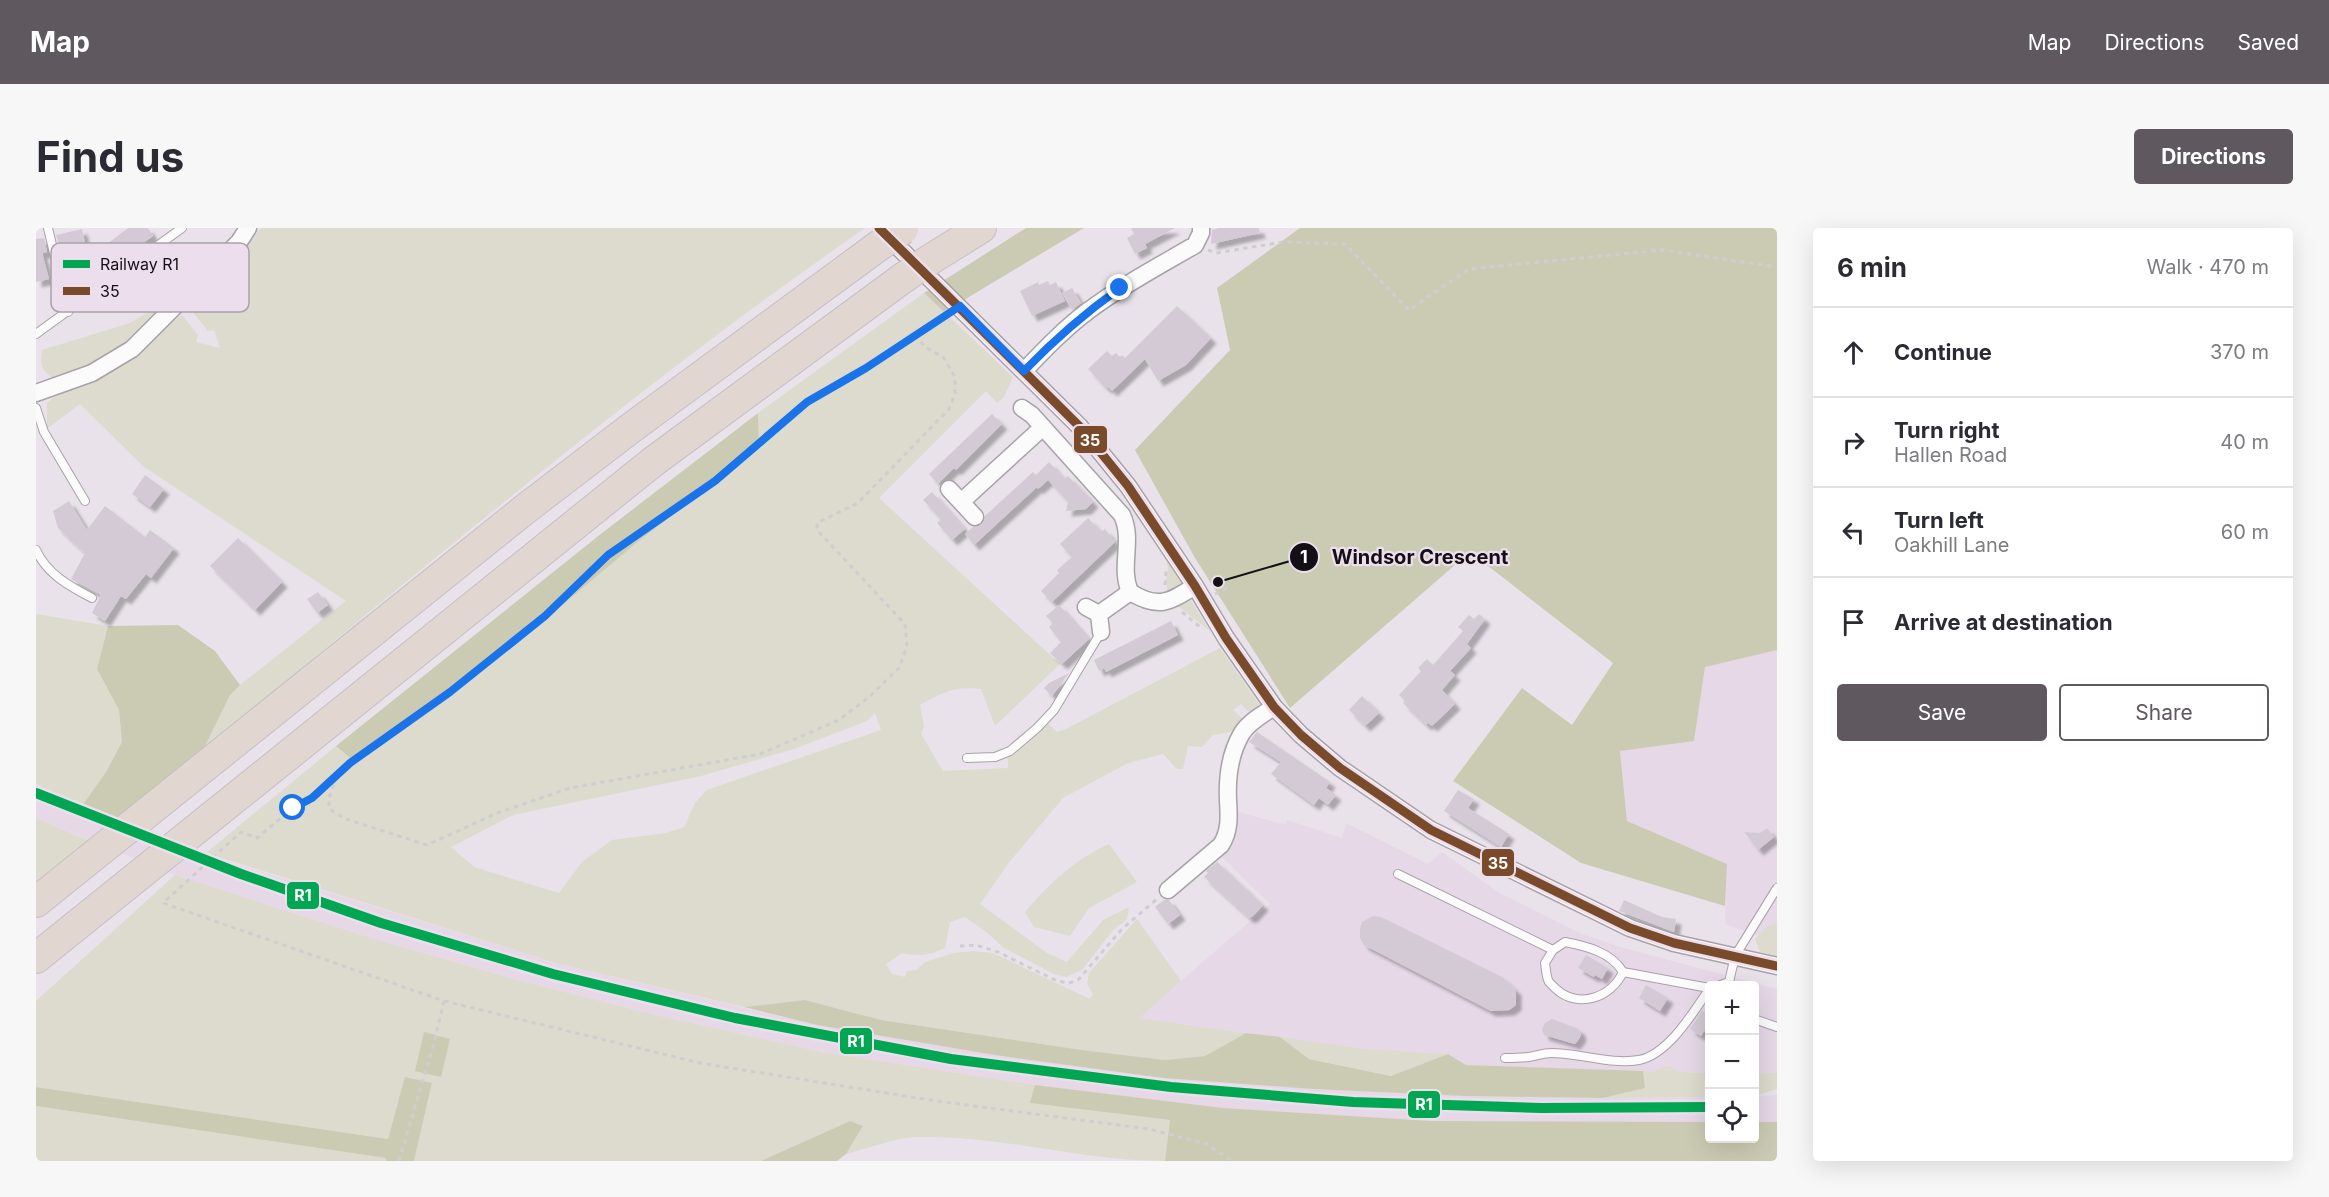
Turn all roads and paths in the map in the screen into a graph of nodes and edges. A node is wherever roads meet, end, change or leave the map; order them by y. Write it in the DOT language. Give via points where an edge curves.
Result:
graph roads {
  1 [pos="48,228"];
  2 [pos="182,228"];
  3 [pos="248,228"];
  4 [pos="904,228"];
  5 [pos="981,228"];
  6 [pos="1201,228"];
  7 [pos="878,238"];
  8 [pos="52,243"];
  9 [pos="162,243"];
  10 [pos="238,243"];
  11 [pos="1195,245"];
  12 [pos="1777,267"];
  13 [pos="960,306"];
  14 [pos="68,312"];
  15 [pos="169,312"];
  16 [pos="36,333"];
  17 [pos="916,335"];
  18 [pos="1024,371"];
  19 [pos="36,393"];
  20 [pos="36,408"];
  21 [pos="1022,408"];
  22 [pos="1043,427"];
  23 [pos="949,489"];
  24 [pos="85,501"];
  25 [pos="961,502"];
  26 [pos="975,517"];
  27 [pos="36,550"];
  28 [pos="1195,586"];
  29 [pos="1130,592"];
  30 [pos="92,598"];
  31 [pos="1101,632"];
  32 [pos="1274,706"];
  33 [pos="967,758"];
  34 [pos="338,775"];
  35 [pos="1398,874"];
  36 [pos="1777,888"];
  37 [pos="1168,890"];
  38 [pos="36,902"];
  39 [pos="960,946"];
  40 [pos="1552,950"];
  41 [pos="1735,956"];
  42 [pos="36,958"];
  43 [pos="1777,966"];
  44 [pos="1623,972"];
  45 [pos="1731,981"];
  46 [pos="1705,987"];
  47 [pos="1705,994"];
  48 [pos="444,1000"];
  49 [pos="1759,1020"];
  50 [pos="1777,1027"];
  51 [pos="1505,1058"];
  52 [pos="399,1161"];
  53 [pos="1232,1161"];
  1 -- 8 [label="lane"];
  2 -- 9 [label="lane"];
  3 -- 10 [label="street"];
  4 -- 7 [label="highway, bridge"];
  5 -- 42 [label="highway, bridge" via="903,278 654,461"];
  6 -- 11 [label="street"];
  7 -- 13 [label="street"];
  7 -- 38 [label="highway" via="524,510"];
  11 -- 12 [label="path" via="1216,252 1283,242 1345,244 1409,310 1469,269 1662,250"];
  11 -- 18 [label="street" via="1087,311"];
  13 -- 17 [label="path"];
  13 -- 18 [label="street"];
  14 -- 16 [label="lane"];
  15 -- 19 [label="street" via="132,349 92,373"];
  17 -- 34 [label="path" via="807,402 715,481 608,555 545,616 459,686"];
  17 -- 34 [label="path" via="925,347 943,357 956,377 956,393 949,409 858,503 817,523 817,530 905,624 907,647 899,668 839,720 760,754 570,788 497,813 427,845 346,819 329,809"];
  18 -- 28 [label="street" via="1103,454"];
  20 -- 24 [label="lane" via="44,432"];
  21 -- 22 [label="street"];
  22 -- 25 [label="street"];
  22 -- 29 [label="street" via="1122,515 1128,533 1125,575"];
  23 -- 25 [label="street"];
  25 -- 26 [label="street"];
  27 -- 30 [label="lane" via="51,572"];
  28 -- 29 [label="street" via="1155,604"];
  28 -- 32 [label="street" via="1226,639"];
  29 -- 31 [label="street" via="1092,610"];
  31 -- 33 [label="lane" via="1054,710 1037,728 1010,751 995,757"];
  32 -- 37 [label="street" via="1243,732 1237,745 1227,783 1226,837"];
  32 -- 41 [label="street" via="1340,768 1431,831 1630,928 1674,943"];
  34 -- 48 [label="path" via="258,838 241,832 163,903"];
  35 -- 40 [label="lane"];
  36 -- 41 [label="lane"];
  37 -- 39 [label="path" via="1122,929 1078,980 1069,983 998,952 976,945"];
  40 -- 44 [label="lane" via="1564,942 1582,945 1617,962"];
  40 -- 44 [label="lane" via="1545,963 1549,982 1562,994 1577,1000 1594,998 1609,990"];
  41 -- 43 [label="street"];
  41 -- 45 [label="lane"];
  44 -- 46 [label="lane"];
  47 -- 51 [label="lane" via="1672,1039 1640,1059 1549,1052"];
  48 -- 52 [label="path"];
  48 -- 53 [label="path" via="700,1063 936,1101 1149,1129 1207,1144"];
  49 -- 50 [label="lane"];
}
